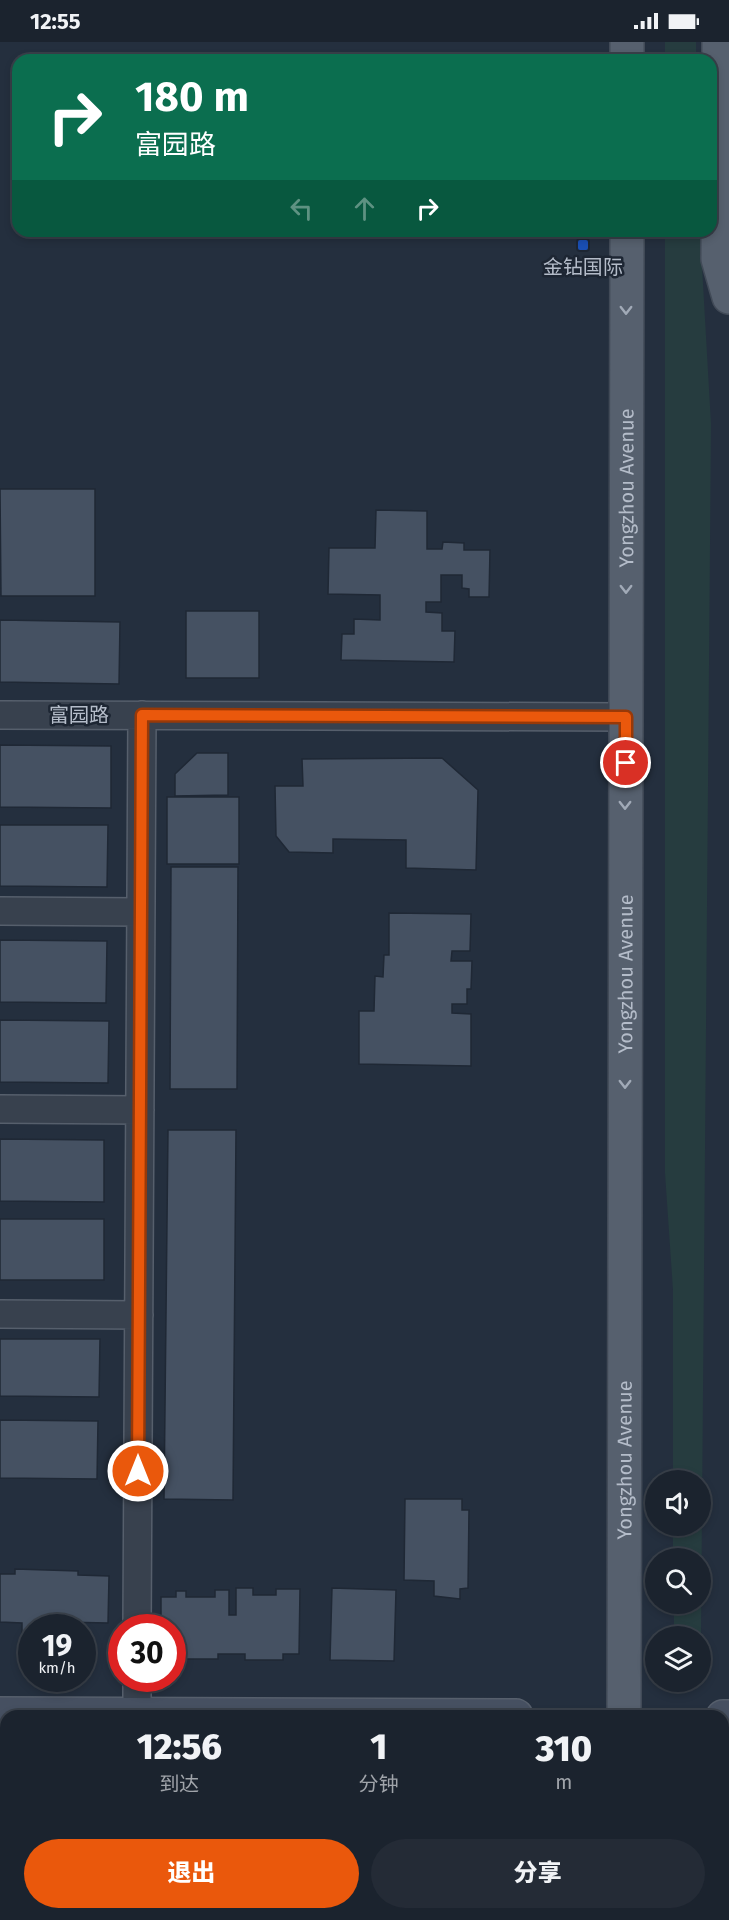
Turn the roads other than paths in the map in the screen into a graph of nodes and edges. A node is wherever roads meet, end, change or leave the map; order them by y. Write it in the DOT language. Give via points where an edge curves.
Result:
graph roads {
  1 [pos="719,42"];
  2 [pos="627,237"];
  3 [pos="729,297"];
  4 [pos="0,715"];
  5 [pos="142,715"];
  6 [pos="626,717"];
  7 [pos="0,911"];
  8 [pos="140,912"];
  9 [pos="0,1109"];
  10 [pos="140,1110"];
  11 [pos="0,1314"];
  12 [pos="139,1315"];
  13 [pos="137,1614"];
  14 [pos="137,1692"];
  15 [pos="137,1710"];
  16 [pos="624,1710"];
  1 -- 3 [label="main road" via="717,259"];
  2 -- 6 [label="main road, Yongzhou Avenue, one-way"];
  4 -- 5 [label="street, 富园路"];
  5 -- 6 [label="street, 富园路"];
  5 -- 8 [label="street"];
  6 -- 16 [label="main road, Yongzhou Avenue, one-way"];
  7 -- 8 [label="street"];
  8 -- 10 [label="street"];
  9 -- 10 [label="street"];
  10 -- 12 [label="street"];
  11 -- 12 [label="street"];
  12 -- 13 [label="street"];
  14 -- 15 [label="street"];
}
